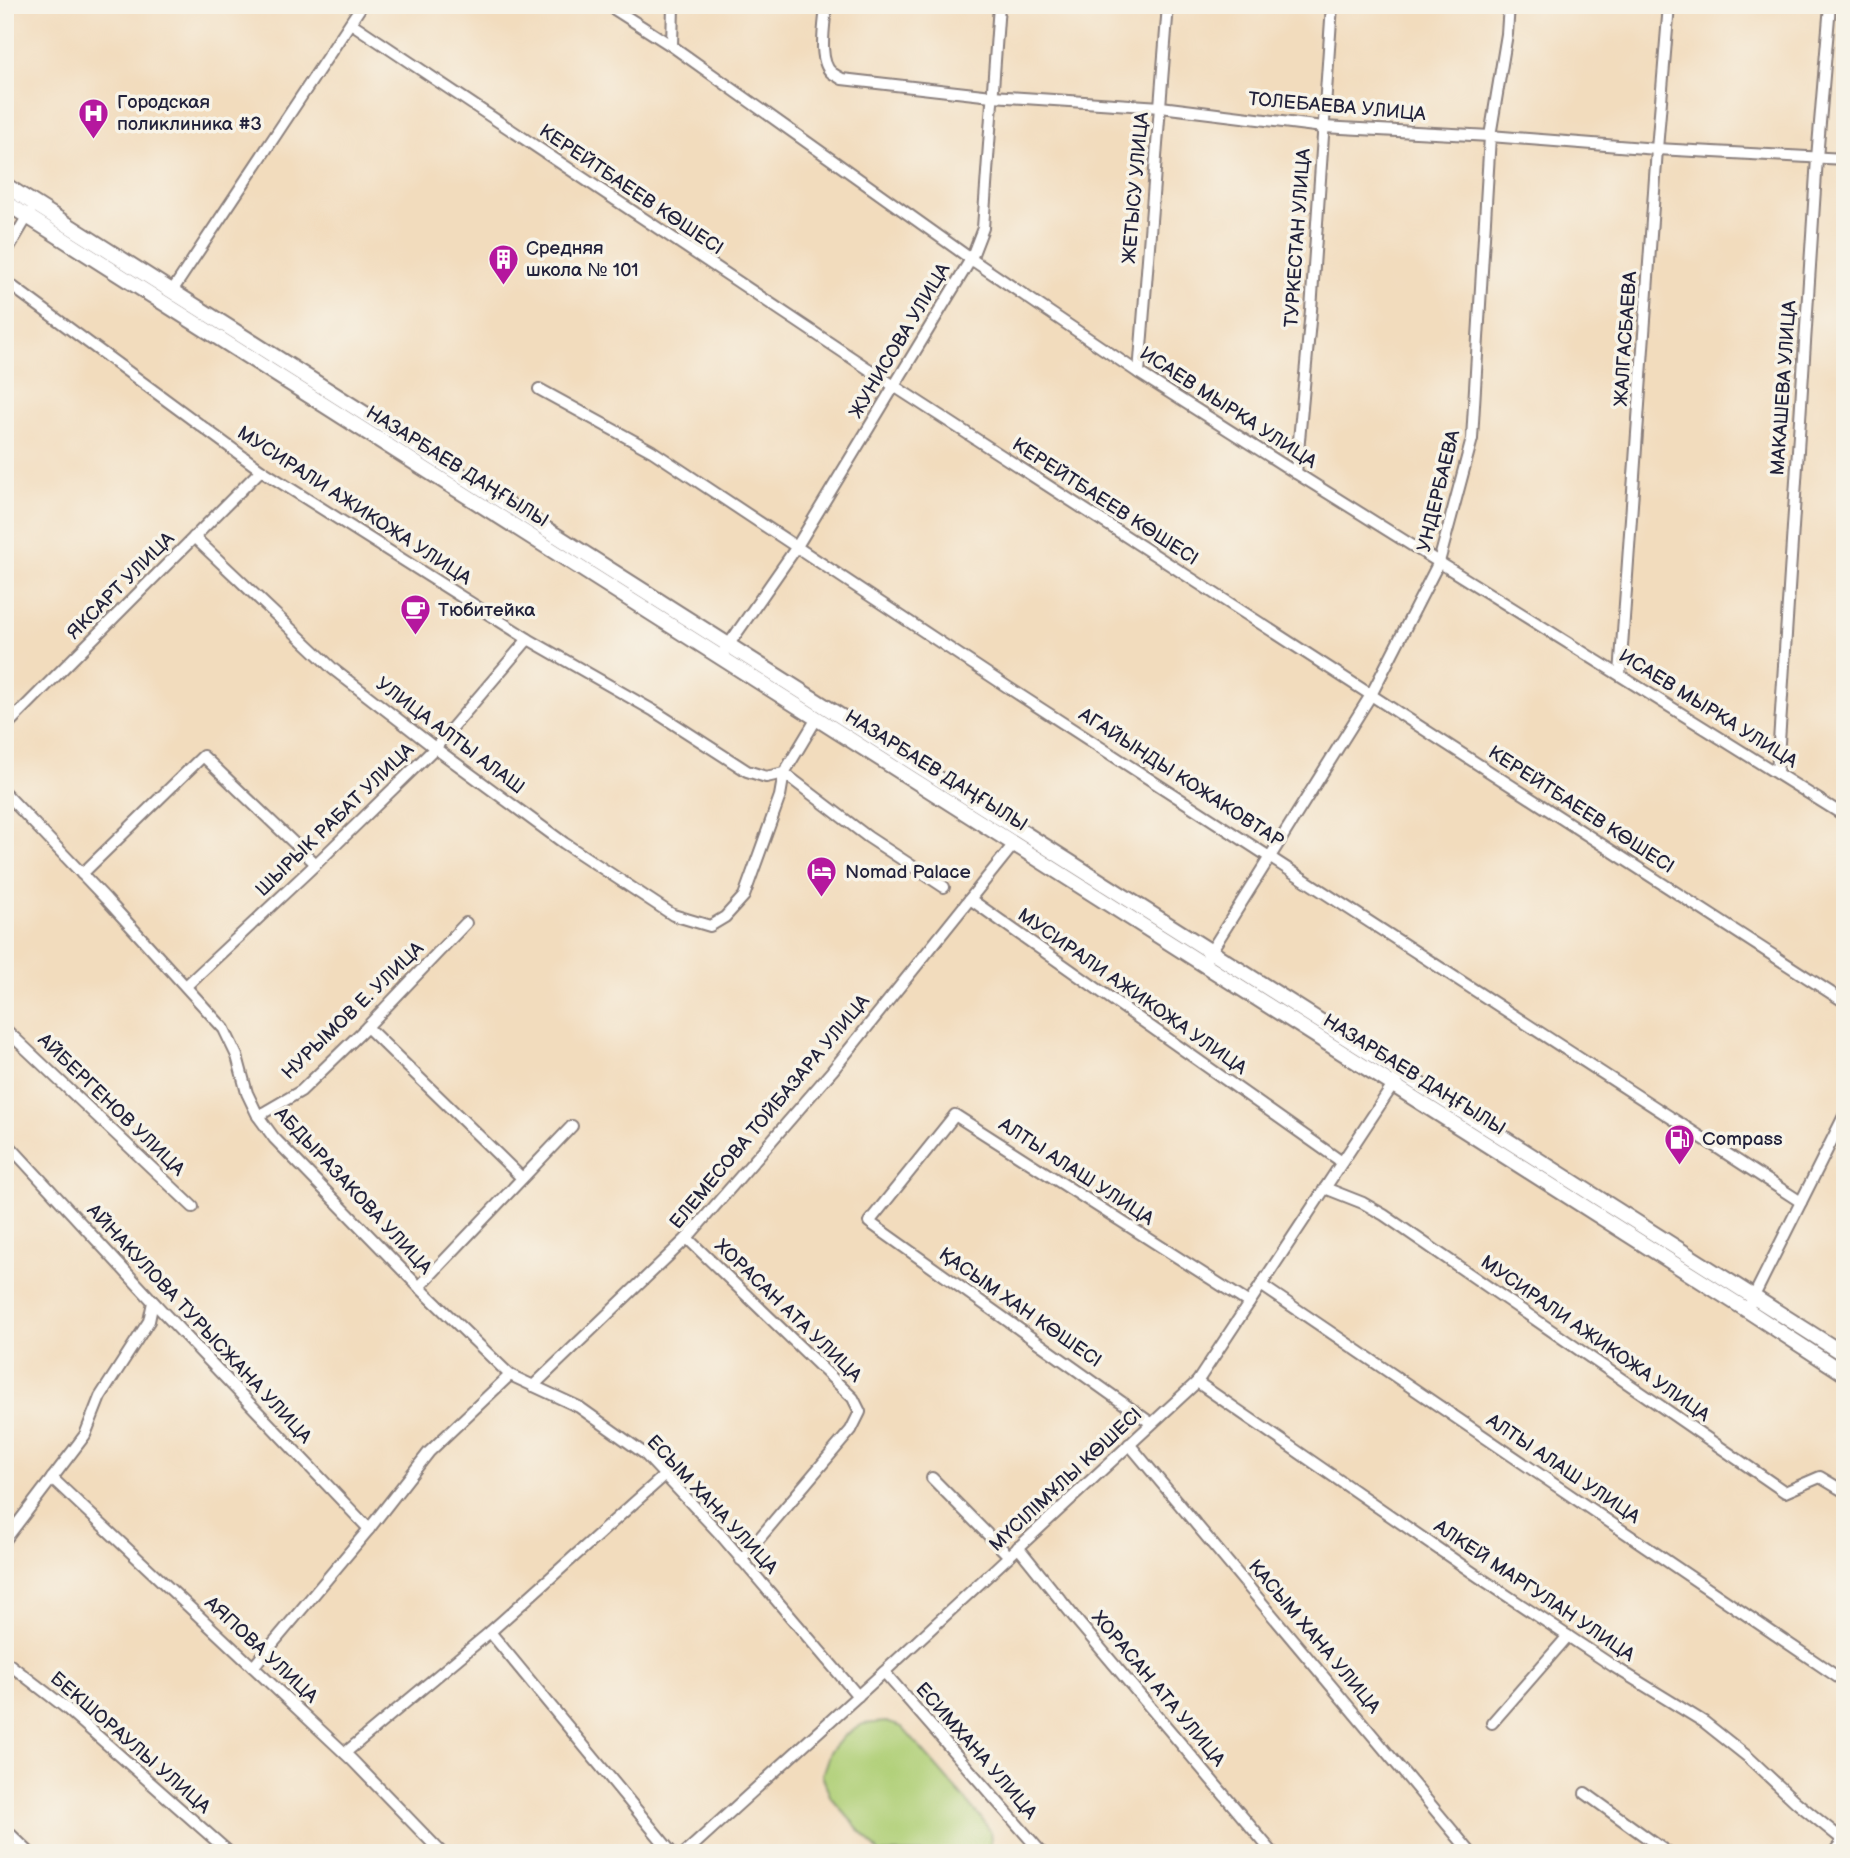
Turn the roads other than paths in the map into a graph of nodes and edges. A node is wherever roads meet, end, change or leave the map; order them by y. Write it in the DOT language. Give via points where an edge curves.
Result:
graph roads {
  1 [pos="362,5"];
  2 [pos="608,5"];
  3 [pos="673,5"];
  4 [pos="826,5"];
  5 [pos="999,5"];
  6 [pos="1168,5"];
  7 [pos="1332,5"];
  8 [pos="1509,5"];
  9 [pos="1669,5"];
  10 [pos="1830,5"];
  11 [pos="351,23"];
  12 [pos="672,46"];
  13 [pos="992,96"];
  14 [pos="1160,107"];
  15 [pos="1323,127"];
  16 [pos="1490,136"];
  17 [pos="1657,149"];
  18 [pos="1816,158"];
  19 [pos="1845,159"];
  20 [pos="5,185"];
  21 [pos="5,202"];
  22 [pos="32,210"];
  23 [pos="5,254"];
  24 [pos="971,259"];
  25 [pos="5,281"];
  26 [pos="172,291"];
  27 [pos="1139,373"];
  28 [pos="894,386"];
  29 [pos="539,389"];
  30 [pos="261,470"];
  31 [pos="1296,473"];
  32 [pos="194,537"];
  33 [pos="796,548"];
  34 [pos="1439,562"];
  35 [pos="527,639"];
  36 [pos="725,651"];
  37 [pos="1620,675"];
  38 [pos="1371,695"];
  39 [pos="817,718"];
  40 [pos="5,727"];
  41 [pos="435,748"];
  42 [pos="784,773"];
  43 [pos="1777,773"];
  44 [pos="5,793"];
  45 [pos="1845,816"];
  46 [pos="1014,844"];
  47 [pos="1269,856"];
  48 [pos="316,864"];
  49 [pos="82,874"];
  50 [pos="944,887"];
  51 [pos="970,899"];
  52 [pos="466,923"];
  53 [pos="1207,958"];
  54 [pos="186,986"];
  55 [pos="1845,1002"];
  56 [pos="367,1027"];
  57 [pos="5,1029"];
  58 [pos="1397,1079"];
  59 [pos="1845,1114"];
  60 [pos="258,1116"];
  61 [pos="572,1126"];
  62 [pos="5,1141"];
  63 [pos="1342,1162"];
  64 [pos="522,1178"];
  65 [pos="1325,1188"];
  66 [pos="1801,1202"];
  67 [pos="193,1207"];
  68 [pos="869,1222"];
  69 [pos="687,1238"];
  70 [pos="1261,1285"];
  71 [pos="419,1287"];
  72 [pos="153,1302"];
  73 [pos="1249,1303"];
  74 [pos="1751,1304"];
  75 [pos="1845,1355"];
  76 [pos="1845,1374"];
  77 [pos="510,1376"];
  78 [pos="1196,1382"];
  79 [pos="533,1386"];
  80 [pos="1152,1423"];
  81 [pos="1129,1444"];
  82 [pos="665,1475"];
  83 [pos="52,1478"];
  84 [pos="932,1478"];
  85 [pos="1845,1492"];
  86 [pos="369,1529"];
  87 [pos="5,1541"];
  88 [pos="1018,1547"];
  89 [pos="1009,1556"];
  90 [pos="741,1560"];
  91 [pos="491,1632"];
  92 [pos="1568,1636"];
  93 [pos="5,1661"];
  94 [pos="253,1667"];
  95 [pos="884,1672"];
  96 [pos="1845,1682"];
  97 [pos="858,1696"];
  98 [pos="1492,1723"];
  99 [pos="345,1753"];
  100 [pos="1585,1793"];
  101 [pos="5,1829"];
  102 [pos="1844,1839"];
  103 [pos="30,1853"];
  104 [pos="230,1853"];
  105 [pos="442,1853"];
  106 [pos="672,1853"];
  107 [pos="685,1853"];
  108 [pos="1042,1853"];
  109 [pos="1273,1853"];
  110 [pos="1471,1853"];
  111 [pos="1668,1853"];
  112 [pos="1833,1853"];
  1 -- 11 [label="street"];
  2 -- 12 [label="street, ИСАЕВ МЫРКА УЛИЦА"];
  3 -- 12 [label="street"];
  4 -- 13 [label="street, ТОЛЕБАЕВА УЛИЦА" via="825,62 830,72 842,79"];
  5 -- 13 [label="street, ЖУНИСОВА УЛИЦА"];
  6 -- 14 [label="street, ЖЕТЫСУ УЛИЦА"];
  7 -- 15 [label="street, ТУРКЕСТАН УЛИЦА"];
  8 -- 16 [label="street, УНДЕРБАЕВА"];
  9 -- 17 [label="street, ЖАЛГАСБАЕВА"];
  10 -- 18 [label="street, МАКАШЕВА УЛИЦА"];
  11 -- 26 [label="street"];
  11 -- 28 [label="street, КЕРЕЙТБАЕЕВ КӨШЕСІ"];
  12 -- 24 [label="street, ИСАЕВ МЫРКА УЛИЦА"];
  13 -- 14 [label="street, ТОЛЕБАЕВА УЛИЦА"];
  13 -- 24 [label="street, ЖУНИСОВА УЛИЦА" via="983,228"];
  14 -- 15 [label="street, ТОЛЕБАЕВА УЛИЦА"];
  14 -- 27 [label="street, ЖЕТЫСУ УЛИЦА"];
  15 -- 16 [label="street, ТОЛЕБАЕВА УЛИЦА"];
  15 -- 31 [label="street, ТУРКЕСТАН УЛИЦА"];
  16 -- 17 [label="street, ТОЛЕБАЕВА УЛИЦА"];
  16 -- 34 [label="street, УНДЕРБАЕВА" via="1472,439"];
  17 -- 18 [label="street, ТОЛЕБАЕВА УЛИЦА"];
  17 -- 37 [label="street, ЖАЛГАСБАЕВА"];
  18 -- 19 [label="street, ТОЛЕБАЕВА УЛИЦА"];
  18 -- 43 [label="street, МАКАШЕВА УЛИЦА"];
  20 -- 22 [label="main road, НАЗАРБАЕВ ДАҢҒЫЛЫ"];
  21 -- 22 [label="main road, НАЗАРБАЕВ ДАҢҒЫЛЫ"];
  22 -- 23 [label="street"];
  22 -- 26 [label="main road, НАЗАРБАЕВ ДАҢҒЫЛЫ"];
  22 -- 36 [label="main road, НАЗАРБАЕВ ДАҢҒЫЛЫ"];
  24 -- 27 [label="street, ИСАЕВ МЫРКА УЛИЦА"];
  24 -- 28 [label="street, ЖУНИСОВА УЛИЦА"];
  25 -- 30 [label="street, МУСИРАЛИ АЖИКОЖА УЛИЦА"];
  26 -- 36 [label="main road, НАЗАРБАЕВ ДАҢҒЫЛЫ"];
  27 -- 31 [label="street, ИСАЕВ МЫРКА УЛИЦА"];
  28 -- 33 [label="street, ЖУНИСОВА УЛИЦА"];
  28 -- 38 [label="street, КЕРЕЙТБАЕЕВ КӨШЕСІ"];
  29 -- 33 [label="street, АГАЙЫНДЫ КОЖАКОВТАР" via="652,451"];
  30 -- 32 [label="street, ЯКСАРТ УЛИЦА"];
  30 -- 35 [label="street, МУСИРАЛИ АЖИКОЖА УЛИЦА"];
  31 -- 34 [label="street, ИСАЕВ МЫРКА УЛИЦА"];
  32 -- 40 [label="street, ЯКСАРТ УЛИЦА"];
  32 -- 41 [label="street, УЛИЦА АЛТЫ АЛАШ" via="333,669"];
  33 -- 36 [label="street, ЖУНИСОВА УЛИЦА"];
  33 -- 47 [label="street, АГАЙЫНДЫ КОЖАКОВТАР"];
  34 -- 37 [label="street, ИСАЕВ МЫРКА УЛИЦА"];
  34 -- 38 [label="street, УНДЕРБАЕВА"];
  35 -- 41 [label="street, ШЫРЫК РАБАТ УЛИЦА"];
  35 -- 42 [label="street, МУСИРАЛИ АЖИКОЖА УЛИЦА" via="654,711 747,771 766,777"];
  36 -- 39 [label="main road, НАЗАРБАЕВ ДАҢҒЫЛЫ"];
  36 -- 53 [label="main road, НАЗАРБАЕВ ДАҢҒЫЛЫ"];
  37 -- 43 [label="street, ИСАЕВ МЫРКА УЛИЦА"];
  38 -- 47 [label="street, УНДЕРБАЕВА"];
  38 -- 55 [label="street, КЕРЕЙТБАЕЕВ КӨШЕСІ"];
  39 -- 42 [label="street"];
  39 -- 46 [label="main road, НАЗАРБАЕВ ДАҢҒЫЛЫ"];
  41 -- 42 [label="street, УЛИЦА АЛТЫ АЛАШ" via="564,843 673,915 710,926 744,895"];
  41 -- 48 [label="street, ШЫРЫК РАБАТ УЛИЦА"];
  42 -- 50 [label="street"];
  43 -- 45 [label="street, ИСАЕВ МЫРКА УЛИЦА"];
  44 -- 49 [label="street, АБДЫРАЗАКОВА УЛИЦА"];
  46 -- 51 [label="street, ЕЛЕМЕСОВА ТОЙБАЗАРА УЛИЦА"];
  46 -- 53 [label="main road, НАЗАРБАЕВ ДАҢҒЫЛЫ"];
  47 -- 53 [label="street, УНДЕРБАЕВА"];
  47 -- 66 [label="street, АГАЙЫНДЫ КОЖАКОВТАР"];
  48 -- 49 [label="street" via="203,756"];
  48 -- 54 [label="street, ШЫРЫК РАБАТ УЛИЦА"];
  49 -- 54 [label="street, АБДЫРАЗАКОВА УЛИЦА"];
  51 -- 63 [label="street, МУСИРАЛИ АЖИКОЖА УЛИЦА"];
  51 -- 69 [label="street, ЕЛЕМЕСОВА ТОЙБАЗАРА УЛИЦА" via="832,1071"];
  52 -- 56 [label="street, НУРЫМОВ Е. УЛИЦА"];
  53 -- 58 [label="main road, НАЗАРБАЕВ ДАҢҒЫЛЫ"];
  54 -- 60 [label="street, АБДЫРАЗАКОВА УЛИЦА" via="224,1029"];
  56 -- 60 [label="street, НУРЫМОВ Е. УЛИЦА" via="301,1091"];
  56 -- 64 [label="street"];
  57 -- 67 [label="street, АЙБЕРГЕНОВ УЛИЦА"];
  58 -- 63 [label="street, МҮСІЛІМҰЛЫ КӨШЕСІ"];
  58 -- 74 [label="main road, НАЗАРБАЕВ ДАҢҒЫЛЫ"];
  59 -- 66 [label="street"];
  60 -- 71 [label="street, АБДЫРАЗАКОВА УЛИЦА"];
  61 -- 64 [label="street"];
  62 -- 72 [label="street, АЙНАКУЛОВА ТУРЫСЖАНА УЛИЦА"];
  63 -- 65 [label="street, МҮСІЛІМҰЛЫ КӨШЕСІ"];
  64 -- 71 [label="street"];
  65 -- 70 [label="street, МҮСІЛІМҰЛЫ КӨШЕСІ"];
  65 -- 85 [label="street, МУСИРАЛИ АЖИКОЖА УЛИЦА" via="1384,1215 1785,1492 1820,1478"];
  66 -- 74 [label="street"];
  68 -- 73 [label="street, АЛТЫ АЛАШ УЛИЦА" via="955,1115"];
  68 -- 80 [label="street, ҚАСЫМ ХАН КӨШЕСІ"];
  69 -- 79 [label="street, ЕЛЕМЕСОВА ТОЙБАЗАРА УЛИЦА"];
  69 -- 90 [label="street, ХОРАСАН АТА УЛИЦА" via="853,1398 860,1412 851,1430"];
  70 -- 73 [label="street, МҮСІЛІМҰЛЫ КӨШЕСІ"];
  70 -- 96 [label="street, АЛТЫ АЛАШ УЛИЦА"];
  71 -- 77 [label="street, АБДЫРАЗАКОВА УЛИЦА"];
  72 -- 83 [label="street" via="149,1321 100,1396 85,1435"];
  72 -- 86 [label="street, АЙНАКУЛОВА ТУРЫСЖАНА УЛИЦА"];
  73 -- 78 [label="street, МҮСІЛІМҰЛЫ КӨШЕСІ"];
  74 -- 75 [label="main road, НАЗАРБАЕВ ДАҢҒЫЛЫ"];
  74 -- 76 [label="main road, НАЗАРБАЕВ ДАҢҒЫЛЫ"];
  77 -- 79 [label="street, ЕСЫМ ХАНА УЛИЦА"];
  77 -- 86 [label="street" via="429,1452"];
  78 -- 80 [label="street, МҮСІЛІМҰЛЫ КӨШЕСІ"];
  78 -- 92 [label="street, АЛКЕЙ МАРГУЛАН УЛИЦА"];
  79 -- 82 [label="street, ЕСЫМ ХАНА УЛИЦА" via="579,1407 645,1454"];
  80 -- 81 [label="street, МҮСІЛІМҰЛЫ КӨШЕСІ"];
  81 -- 88 [label="street, МҮСІЛІМҰЛЫ КӨШЕСІ"];
  81 -- 110 [label="street, КАСЫМ ХАНА УЛИЦА"];
  82 -- 90 [label="street, ЕСЫМ ХАНА УЛИЦА"];
  82 -- 91 [label="street"];
  83 -- 87 [label="street"];
  83 -- 94 [label="street, АЯПОВА УЛИЦА"];
  84 -- 89 [label="street"];
  86 -- 94 [label="street"];
  88 -- 89 [label="street, МҮСІЛІМҰЛЫ КӨШЕСІ"];
  88 -- 109 [label="street, ХОРАСАН АТА УЛИЦА"];
  89 -- 95 [label="street, МҮСІЛІМҰЛЫ КӨШЕСІ"];
  90 -- 97 [label="street, ЕСЫМ ХАНА УЛИЦА"];
  91 -- 99 [label="street"];
  91 -- 106 [label="street"];
  92 -- 98 [label="street"];
  92 -- 102 [label="street, АЛКЕЙ МАРГУЛАН УЛИЦА" via="1704,1722"];
  93 -- 104 [label="street, БЕКШОРАУЛЫ УЛИЦА" via="66,1708"];
  94 -- 99 [label="street, АЯПОВА УЛИЦА"];
  95 -- 97 [label="street, МҮСІЛІМҰЛЫ КӨШЕСІ"];
  95 -- 108 [label="street, ЕСИМХАНА УЛИЦА"];
  97 -- 107 [label="street, МҮСІЛІМҰЛЫ КӨШЕСІ"];
  99 -- 105 [label="street, АЯПОВА УЛИЦА"];
  100 -- 111 [label="street"];
  101 -- 103 [label="street"];
  102 -- 112 [label="street"];
}
